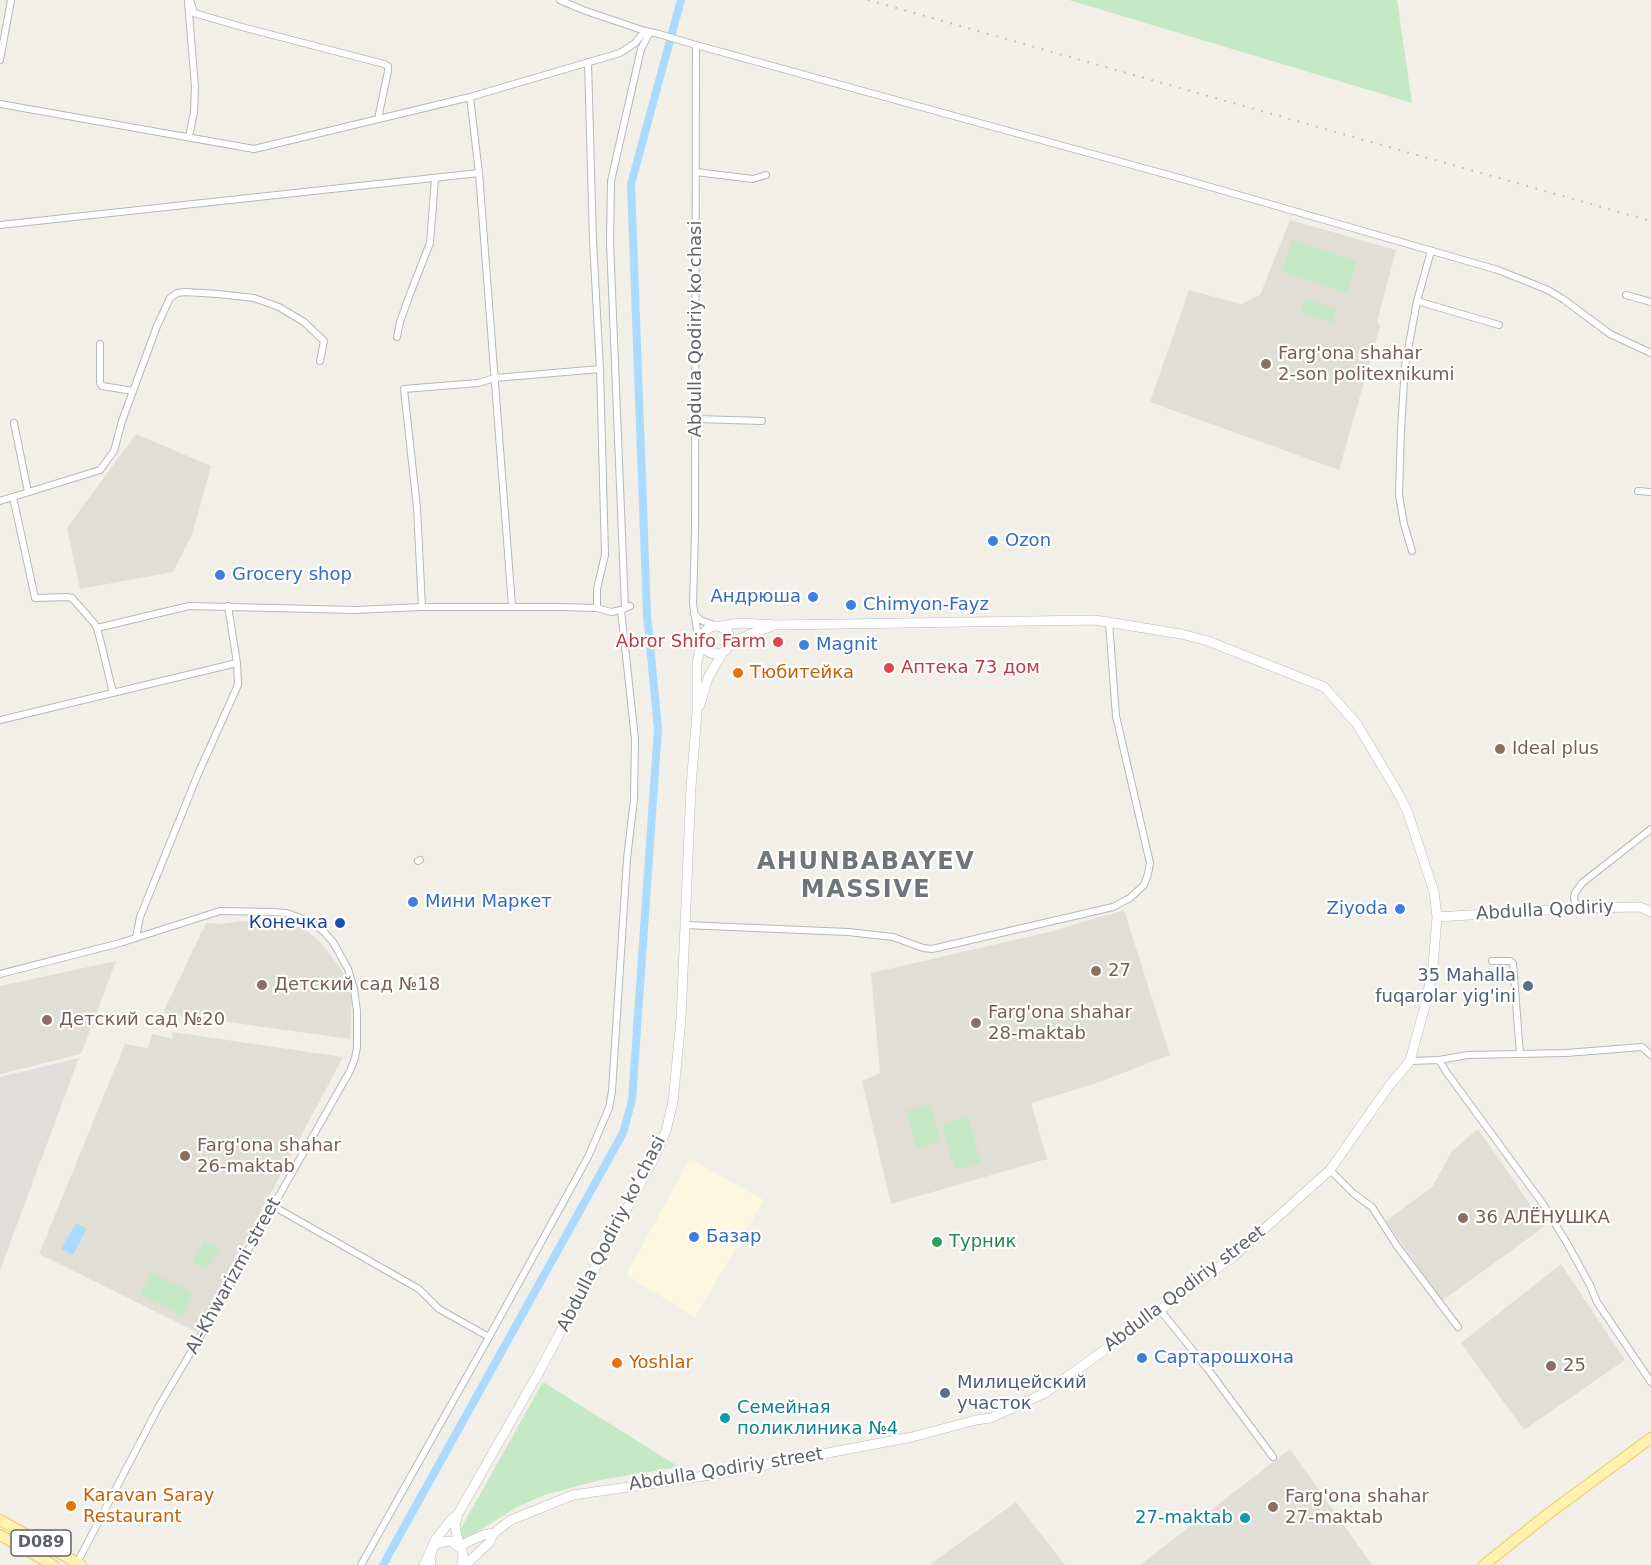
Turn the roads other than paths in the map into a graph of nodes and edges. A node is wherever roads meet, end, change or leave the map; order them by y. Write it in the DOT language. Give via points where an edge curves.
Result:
graph roads {
  1 [pos="11,0"];
  2 [pos="189,0"];
  3 [pos="560,0"];
  4 [pos="647,32"];
  5 [pos="696,45"];
  6 [pos="0,60"];
  7 [pos="588,62"];
  8 [pos="470,97"];
  9 [pos="0,104"];
  10 [pos="378,119"];
  11 [pos="189,137"];
  12 [pos="696,172"];
  13 [pos="479,173"];
  14 [pos="766,174"];
  15 [pos="435,179"];
  16 [pos="0,225"];
  17 [pos="1431,251"];
  18 [pos="1626,295"];
  19 [pos="1418,301"];
  20 [pos="1651,302"];
  21 [pos="1499,325"];
  22 [pos="397,337"];
  23 [pos="100,344"];
  24 [pos="1651,353"];
  25 [pos="320,361"];
  26 [pos="600,369"];
  27 [pos="495,378"];
  28 [pos="133,391"];
  29 [pos="696,419"];
  30 [pos="762,421"];
  31 [pos="14,423"];
  32 [pos="28,492"];
  33 [pos="1638,492"];
  34 [pos="1651,492"];
  35 [pos="13,497"];
  36 [pos="0,501"];
  37 [pos="1412,551"];
  38 [pos="228,606"];
  39 [pos="512,606"];
  40 [pos="422,607"];
  41 [pos="597,608"];
  42 [pos="626,608"];
  43 [pos="693,612"];
  44 [pos="1109,622"];
  45 [pos="777,625"];
  46 [pos="717,626"];
  47 [pos="97,628"];
  48 [pos="702,640"];
  49 [pos="730,642"];
  50 [pos="723,652"];
  51 [pos="237,663"];
  52 [pos="113,693"];
  53 [pos="697,712"];
  54 [pos="0,720"];
  55 [pos="1651,829"];
  56 [pos="1580,908"];
  57 [pos="1651,912"];
  58 [pos="1437,917"];
  59 [pos="685,925"];
  60 [pos="136,938"];
  61 [pos="1492,961"];
  62 [pos="0,974"];
  63 [pos="1520,1054"];
  64 [pos="1651,1055"];
  65 [pos="1439,1060"];
  66 [pos="1410,1061"];
  67 [pos="1330,1170"];
  68 [pos="273,1206"];
  69 [pos="1160,1310"];
  70 [pos="1458,1328"];
  71 [pos="489,1337"];
  72 [pos="1651,1382"];
  73 [pos="1651,1438"];
  74 [pos="1273,1457"];
  75 [pos="458,1514"];
  76 [pos="0,1520"];
  77 [pos="494,1533"];
  78 [pos="0,1535"];
  79 [pos="459,1546"];
  80 [pos="431,1552"];
  81 [pos="79,1564"];
  82 [pos="53,1565"];
  83 [pos="361,1565"];
  84 [pos="424,1565"];
  85 [pos="431,1565"];
  86 [pos="463,1565"];
  87 [pos="1484,1565"];
  1 -- 6 [label="street"];
  2 -- 10 [label="street" via="194,13 388,66"];
  2 -- 11 [label="street" via="195,87"];
  3 -- 4 [label="street"];
  4 -- 5 [label="street"];
  4 -- 7 [label="street" via="620,53"];
  4 -- 42 [label="street" via="611,181 610,242"];
  5 -- 12 [label="street, Abdulla Qodiriy koʻchasi"];
  5 -- 17 [label="street"];
  7 -- 8 [label="street"];
  7 -- 26 [label="street"];
  8 -- 10 [label="street"];
  8 -- 13 [label="street"];
  9 -- 11 [label="street"];
  10 -- 11 [label="street" via="254,149"];
  12 -- 14 [label="street" via="753,179"];
  12 -- 29 [label="street, Abdulla Qodiriy koʻchasi"];
  13 -- 15 [label="street"];
  13 -- 27 [label="street"];
  15 -- 16 [label="street"];
  15 -- 22 [label="street" via="430,243"];
  17 -- 19 [label="street"];
  17 -- 24 [label="street" via="1498,270 1548,290 1610,334"];
  18 -- 20 [label="street"];
  19 -- 21 [label="street"];
  19 -- 37 [label="street" via="1405,366 1399,495"];
  23 -- 28 [label="street" via="102,386"];
  25 -- 28 [label="street" via="324,341 304,322 279,307 254,298 177,293 170,298 157,326"];
  26 -- 27 [label="street"];
  26 -- 41 [label="street" via="605,555"];
  27 -- 39 [label="street"];
  27 -- 40 [label="street" via="404,389 417,508"];
  28 -- 32 [label="street" via="114,452 100,470"];
  29 -- 30 [label="street"];
  29 -- 43 [label="street, Abdulla Qodiriy koʻchasi"];
  31 -- 32 [label="street"];
  32 -- 35 [label="street"];
  33 -- 34 [label="street"];
  35 -- 36 [label="street"];
  35 -- 47 [label="street" via="35,598 72,598"];
  38 -- 40 [label="street"];
  38 -- 47 [label="street" via="189,606"];
  38 -- 51 [label="street"];
  39 -- 40 [label="street"];
  39 -- 41 [label="street"];
  41 -- 42 [label="street" via="611,612"];
  42 -- 71 [label="street" via="635,739 634,799 609,1108 588,1157"];
  43 -- 46 [label="street" via="700,620"];
  43 -- 48 [label="street, Abdulla Qodiriy koʻchasi"];
  44 -- 45 [label="street, Abdulla Qodiriy street"];
  44 -- 58 [label="street, Abdulla Qodiriy street" via="1208,641 1324,687 1357,724 1408,813 1434,892"];
  44 -- 59 [label="street" via="1116,716 1150,863 1144,885 1130,898 1113,907 932,949 893,937 848,932"];
  45 -- 46 [label="street"];
  45 -- 49 [label="street"];
  46 -- 48 [label="street" via="706,630"];
  46 -- 49 [label="street" via="729,632"];
  47 -- 52 [label="street"];
  48 -- 50 [label="street" via="706,650 714,654"];
  48 -- 53 [label="street, Abdulla Qodiriy koʻchasi" via="697,662"];
  49 -- 50 [label="street, Abdulla Qodiriy koʻchasi"];
  50 -- 53 [label="street, Abdulla Qodiriy koʻchasi" via="708,678"];
  51 -- 52 [label="street"];
  51 -- 60 [label="street" via="238,685 140,917"];
  52 -- 54 [label="street"];
  53 -- 59 [label="street, Abdulla Qodiriy koʻchasi"];
  55 -- 56 [label="street" via="1582,883 1574,897"];
  56 -- 57 [label="street, Abdulla Qodiriy" via="1605,912 1640,907"];
  56 -- 58 [label="street, Abdulla Qodiriy"];
  58 -- 66 [label="street, Abdulla Qodiriy street" via="1433,966"];
  59 -- 75 [label="street, Abdulla Qodiriy koʻchasi" via="678,1053 666,1131 539,1372"];
  60 -- 62 [label="street, Al-Khwarizmi street"];
  60 -- 68 [label="street, Al-Khwarizmi street" via="220,911 287,913 324,932 348,969 357,1011 355,1058"];
  61 -- 63 [label="street" via="1513,963"];
  63 -- 64 [label="street" via="1642,1047"];
  63 -- 65 [label="street"];
  65 -- 66 [label="street"];
  65 -- 72 [label="street" via="1543,1204 1597,1302"];
  66 -- 67 [label="street, Abdulla Qodiriy street"];
  67 -- 69 [label="street, Abdulla Qodiriy street" via="1234,1256"];
  67 -- 70 [label="street" via="1372,1207"];
  68 -- 71 [label="street" via="418,1289 439,1309"];
  68 -- 81 [label="street, Al-Khwarizmi street" via="159,1406"];
  69 -- 74 [label="street"];
  69 -- 77 [label="street, Abdulla Qodiriy street" via="1054,1387 991,1418 711,1475 573,1495 511,1520"];
  71 -- 83 [label="street"];
  73 -- 87 [label="main road"];
  75 -- 79 [label="street" via="455,1526"];
  75 -- 80 [label="street, Abdulla Qodiriy koʻchasi" via="436,1539"];
  76 -- 81 [label="main road, D089"];
  77 -- 79 [label="street"];
  77 -- 86 [label="street" via="489,1543"];
  78 -- 82 [label="main road, D089"];
  79 -- 80 [label="street" via="443,1541"];
  79 -- 86 [label="street"];
  80 -- 84 [label="street, Abdulla Qodiriy koʻchasi"];
  80 -- 85 [label="street"];
}
